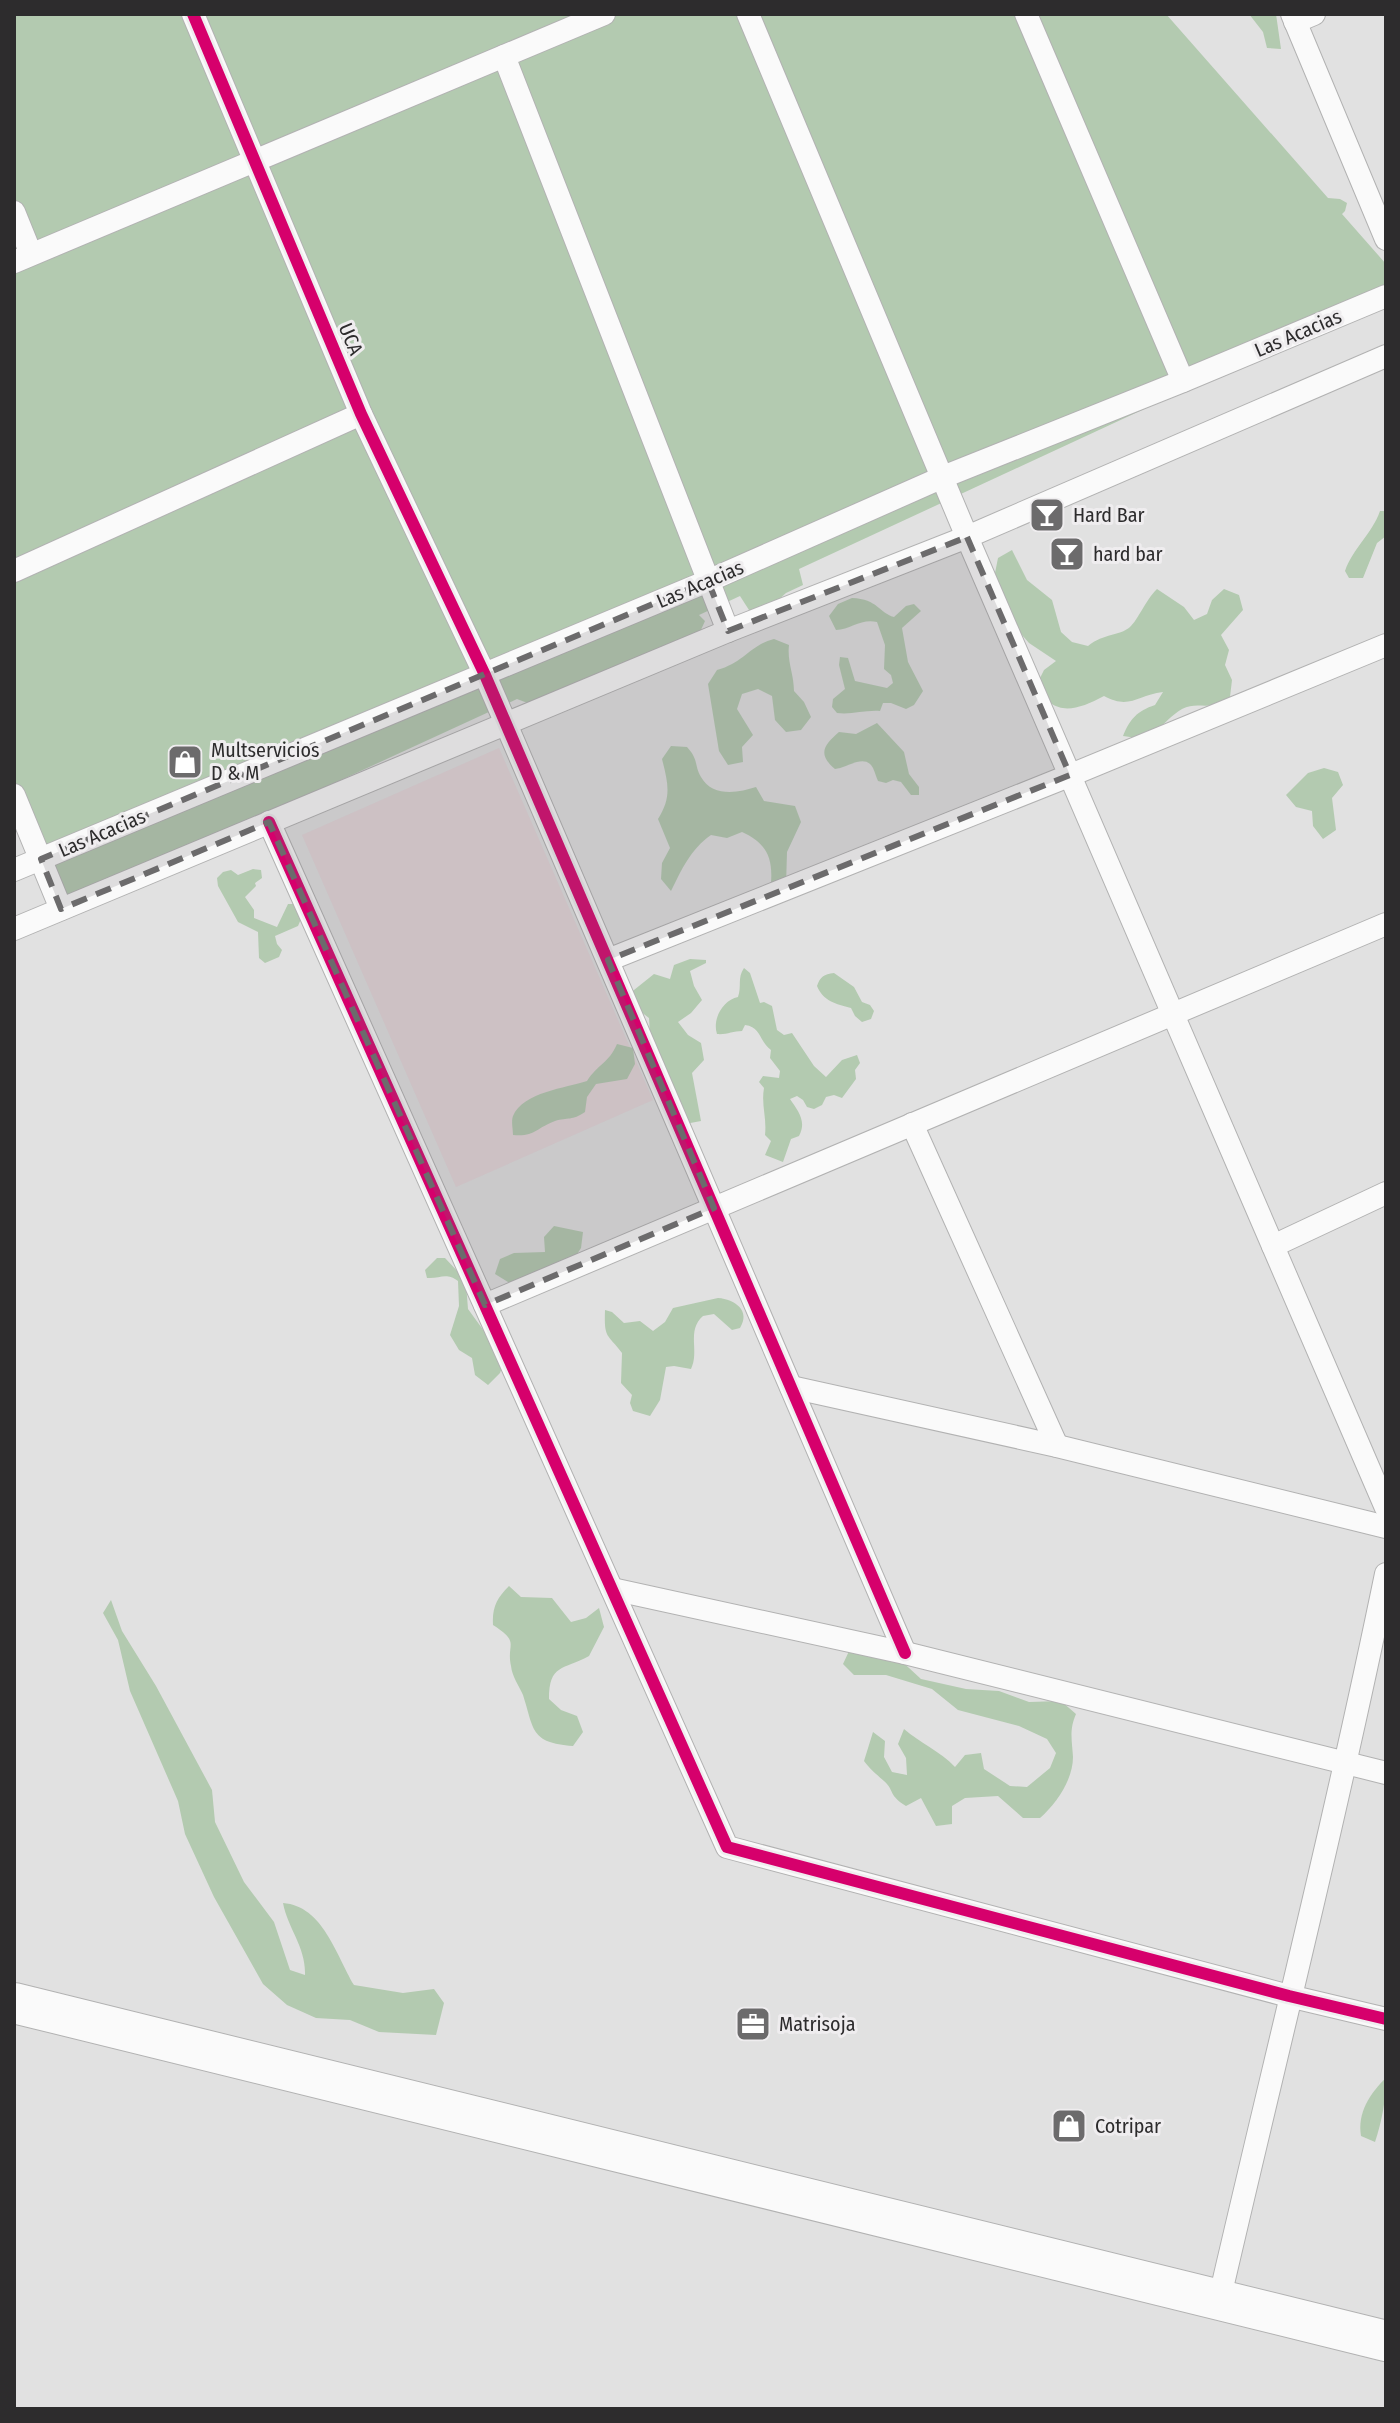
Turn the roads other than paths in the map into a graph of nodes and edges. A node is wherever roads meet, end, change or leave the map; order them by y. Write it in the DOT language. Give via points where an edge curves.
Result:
graph roads {
  1 [pos="193,14"];
  2 [pos="604,14"];
  3 [pos="748,14"];
  4 [pos="1026,14"];
  5 [pos="1300,17"];
  6 [pos="504,56"];
  7 [pos="255,161"];
  8 [pos="14,212"];
  9 [pos="1386,239"];
  10 [pos="23,258"];
  11 [pos="1386,296"];
  12 [pos="1386,356"];
  13 [pos="1183,381"];
  14 [pos="361,414"];
  15 [pos="943,477"];
  16 [pos="967,537"];
  17 [pos="14,571"];
  18 [pos="708,581"];
  19 [pos="728,631"];
  20 [pos="1386,645"];
  21 [pos="485,675"];
  22 [pos="506,723"];
  23 [pos="1070,775"];
  24 [pos="14,795"];
  25 [pos="269,822"];
  26 [pos="41,859"];
  27 [pos="14,870"];
  28 [pos="61,909"];
  29 [pos="1386,924"];
  30 [pos="14,929"];
  31 [pos="608,960"];
  32 [pos="1174,1015"];
  33 [pos="912,1124"];
  34 [pos="1386,1193"];
  35 [pos="714,1208"];
  36 [pos="1273,1246"];
  37 [pos="485,1305"];
  38 [pos="791,1387"];
  39 [pos="1057,1446"];
  40 [pos="1386,1508"];
  41 [pos="1386,1527"];
  42 [pos="1386,1574"];
  43 [pos="612,1589"];
  44 [pos="905,1653"];
  45 [pos="1347,1763"];
  46 [pos="1386,1773"];
  47 [pos="1289,1996"];
  48 [pos="14,2003"];
  49 [pos="1386,2019"];
  50 [pos="1219,2301"];
  51 [pos="1386,2341"];
  1 -- 7 [label="street, UCA"];
  2 -- 6 [label="street"];
  3 -- 15 [label="street"];
  4 -- 13 [label="street"];
  5 -- 9 [label="street"];
  6 -- 7 [label="street"];
  6 -- 18 [label="street"];
  7 -- 10 [label="street"];
  7 -- 14 [label="street, UCA"];
  8 -- 10 [label="street"];
  11 -- 13 [label="street, Las Acacias"];
  12 -- 16 [label="street"];
  13 -- 15 [label="street, Las Acacias"];
  14 -- 17 [label="street"];
  14 -- 21 [label="street, UCA"];
  15 -- 16 [label="street"];
  15 -- 18 [label="street, Las Acacias"];
  16 -- 19 [label="street"];
  16 -- 23 [label="street"];
  18 -- 19 [label="street"];
  18 -- 21 [label="street, Las Acacias"];
  19 -- 22 [label="street"];
  20 -- 23 [label="street"];
  21 -- 22 [label="street, UCA"];
  21 -- 26 [label="street, Las Acacias"];
  22 -- 25 [label="street"];
  22 -- 31 [label="street, UCA"];
  23 -- 31 [label="street"];
  23 -- 32 [label="street"];
  24 -- 26 [label="street"];
  25 -- 28 [label="street"];
  25 -- 37 [label="street"];
  26 -- 27 [label="street, Las Acacias"];
  26 -- 28 [label="street"];
  28 -- 30 [label="street"];
  29 -- 32 [label="street"];
  31 -- 35 [label="street, UCA"];
  32 -- 33 [label="street"];
  32 -- 36 [label="street"];
  33 -- 35 [label="street"];
  33 -- 39 [label="street"];
  34 -- 36 [label="street"];
  35 -- 37 [label="street"];
  35 -- 38 [label="street, UCA"];
  36 -- 40 [label="street"];
  37 -- 43 [label="street"];
  38 -- 39 [label="street"];
  38 -- 44 [label="street, UCA"];
  39 -- 41 [label="street"];
  42 -- 45 [label="street"];
  43 -- 44 [label="street"];
  43 -- 47 [label="street" via="727,1847"];
  44 -- 45 [label="street"];
  45 -- 46 [label="street"];
  45 -- 47 [label="street"];
  47 -- 49 [label="street"];
  47 -- 50 [label="street"];
  48 -- 50 [label="highway"];
  50 -- 51 [label="highway"];
}
